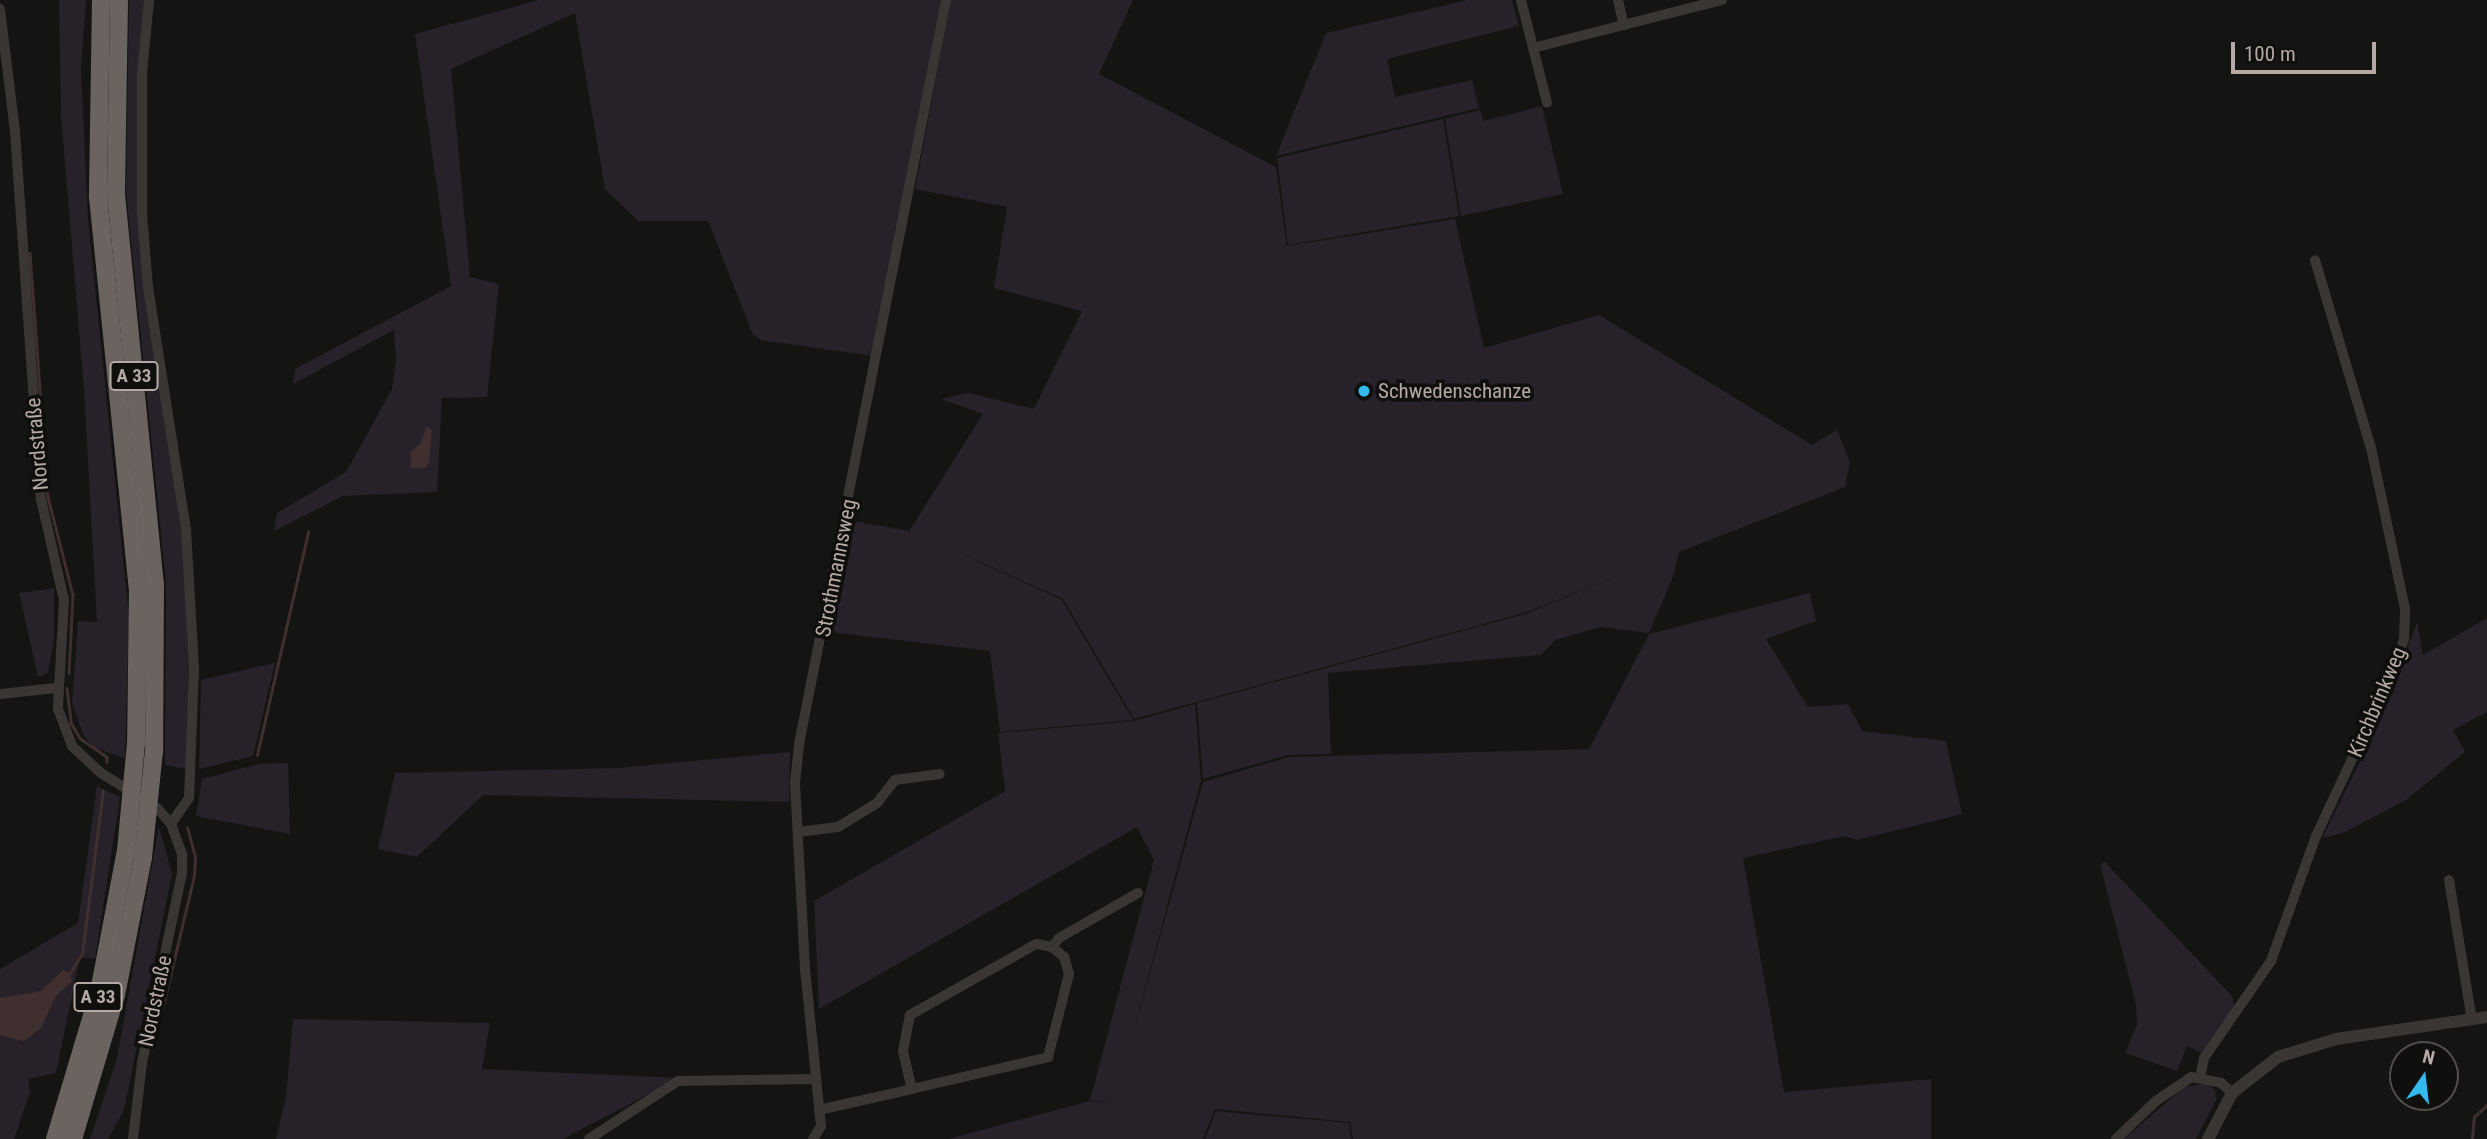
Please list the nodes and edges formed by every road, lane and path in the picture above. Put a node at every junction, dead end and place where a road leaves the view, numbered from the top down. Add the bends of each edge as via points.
1 (101, 0) edge
2 (118, 0) edge
3 (149, 0) edge
4 (946, 0) edge
5 (1521, 0) edge
6 (1618, 0) edge
7 (1719, 0) edge
8 (0, 9) edge
9 (1624, 25) junction
10 (1533, 48) junction
11 (1547, 103) dead end
12 (2315, 260) dead end
13 (56, 688) junction
14 (0, 694) edge
15 (940, 774) dead end
16 (171, 824) junction
17 (798, 832) junction
18 (134, 854) junction
19 (2449, 880) dead end
20 (1138, 893) dead end
21 (1052, 947) junction
22 (2487, 1017) edge
23 (2472, 1020) junction
24 (2200, 1077) junction
25 (816, 1079) junction
26 (912, 1089) junction
27 (2232, 1093) junction
28 (819, 1110) junction
29 (55, 1139) edge
30 (73, 1139) edge
31 (133, 1139) edge
32 (589, 1139) edge
33 (813, 1139) edge
34 (2116, 1139) edge
35 (2208, 1139) edge

1 - 18 highway, A 33, bridge via 98,197 137,575
2 - 18 highway, A 33, bridge via 116,195 155,584 154,751
3 - 16 street via 142,74 142,214 159,367 180,477 192,621 192,777 186,806
4 - 17 street, Strothmannsweg via 799,744
5 - 10 street
6 - 9 street
7 - 9 street
8 - 13 street, Nordstraße via 15,131 39,478 64,600 65,643
9 - 10 street
10 - 11 street
12 - 24 street, Kirchbrinkweg via 2371,448 2404,609 2404,639 2316,836 2271,961 2204,1058
13 - 14 street
13 - 16 street, Nordstraße via 63,729 72,746 101,773 140,794
15 - 17 street via 895,780 877,803 838,827
16 - 31 street, Nordstraße via 183,873 142,1063
17 - 25 street, Strothmannsweg
18 - 29 highway, A 33
18 - 30 highway, A 33 via 116,995
19 - 23 street
20 - 21 street via 1059,937
21 - 26 street via 1036,944 911,1015 903,1051
21 - 26 street via 1064,957 1069,974 1048,1057
22 - 23 street
23 - 27 street via 2301,1048 2257,1071
24 - 27 street via 2221,1083
24 - 34 street via 2178,1084
25 - 28 street, Strothmannsweg
25 - 32 street via 678,1081
26 - 28 street
27 - 35 street
28 - 33 street, Strothmannsweg via 821,1126

